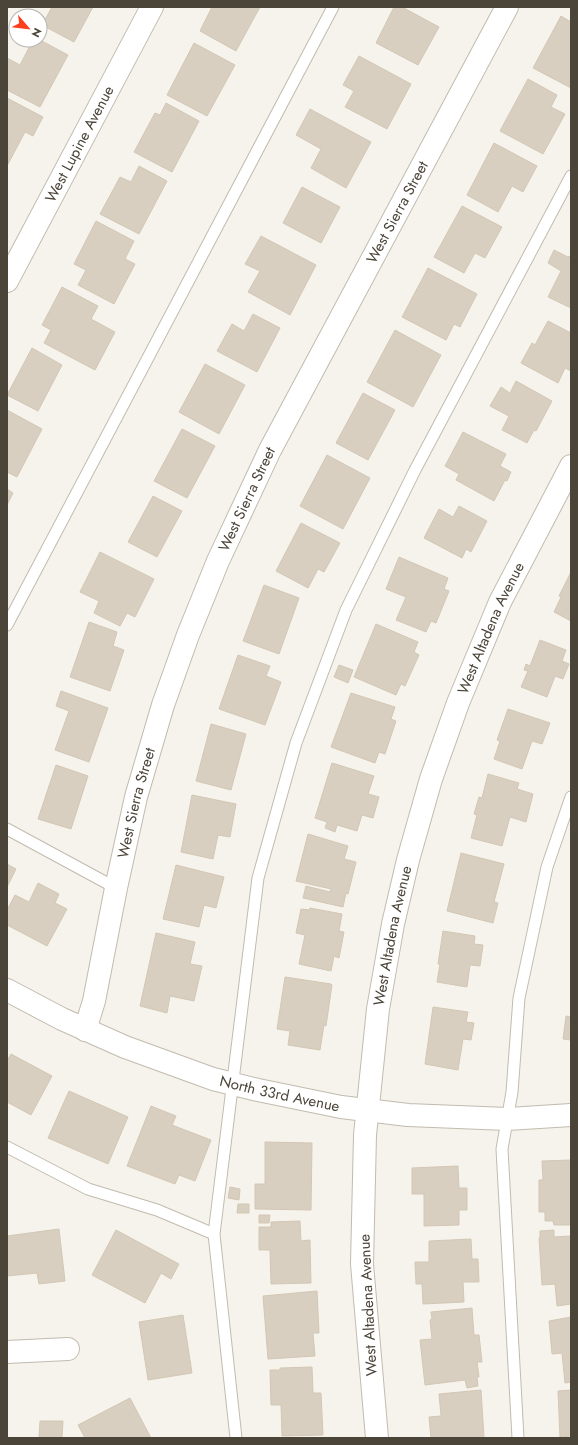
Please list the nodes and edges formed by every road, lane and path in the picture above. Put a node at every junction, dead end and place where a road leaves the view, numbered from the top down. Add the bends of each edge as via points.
1 (152, 7) edge
2 (333, 7) edge
3 (508, 7) edge
4 (571, 176) edge
5 (7, 281) edge
6 (571, 466) edge
7 (7, 625) edge
8 (571, 797) edge
9 (7, 829) edge
10 (116, 888) junction
11 (7, 990) edge
12 (85, 1030) junction
13 (232, 1083) junction
14 (367, 1110) junction
15 (571, 1116) edge
16 (507, 1119) junction
17 (7, 1147) edge
18 (214, 1234) junction
19 (68, 1349) dead end
20 (7, 1352) edge
21 (236, 1438) edge
22 (377, 1438) edge
23 (518, 1438) edge

1 - 5 street, West Lupine Avenue
2 - 7 lane
3 - 10 street, West Sierra Street via 270,450 218,561 163,705 136,797
4 - 13 lane via 415,470 346,610 296,744 258,878
6 - 14 street, West Altadena Avenue via 500,602 458,703 431,779 393,924 378,1009
8 - 16 lane via 547,868 519,998 512,1092
9 - 10 lane
10 - 12 street, West Sierra Street via 94,1001
11 - 12 street, North 33rd Avenue
12 - 13 street, North 33rd Avenue via 213,1079
13 - 14 street, North 33rd Avenue via 341,1107
13 - 18 lane
14 - 16 street, North 33rd Avenue via 408,1115
14 - 22 street, West Altadena Avenue via 362,1264
15 - 16 street, North 33rd Avenue
16 - 23 lane via 502,1149
17 - 18 lane via 88,1189 157,1210
18 - 21 lane
19 - 20 street

